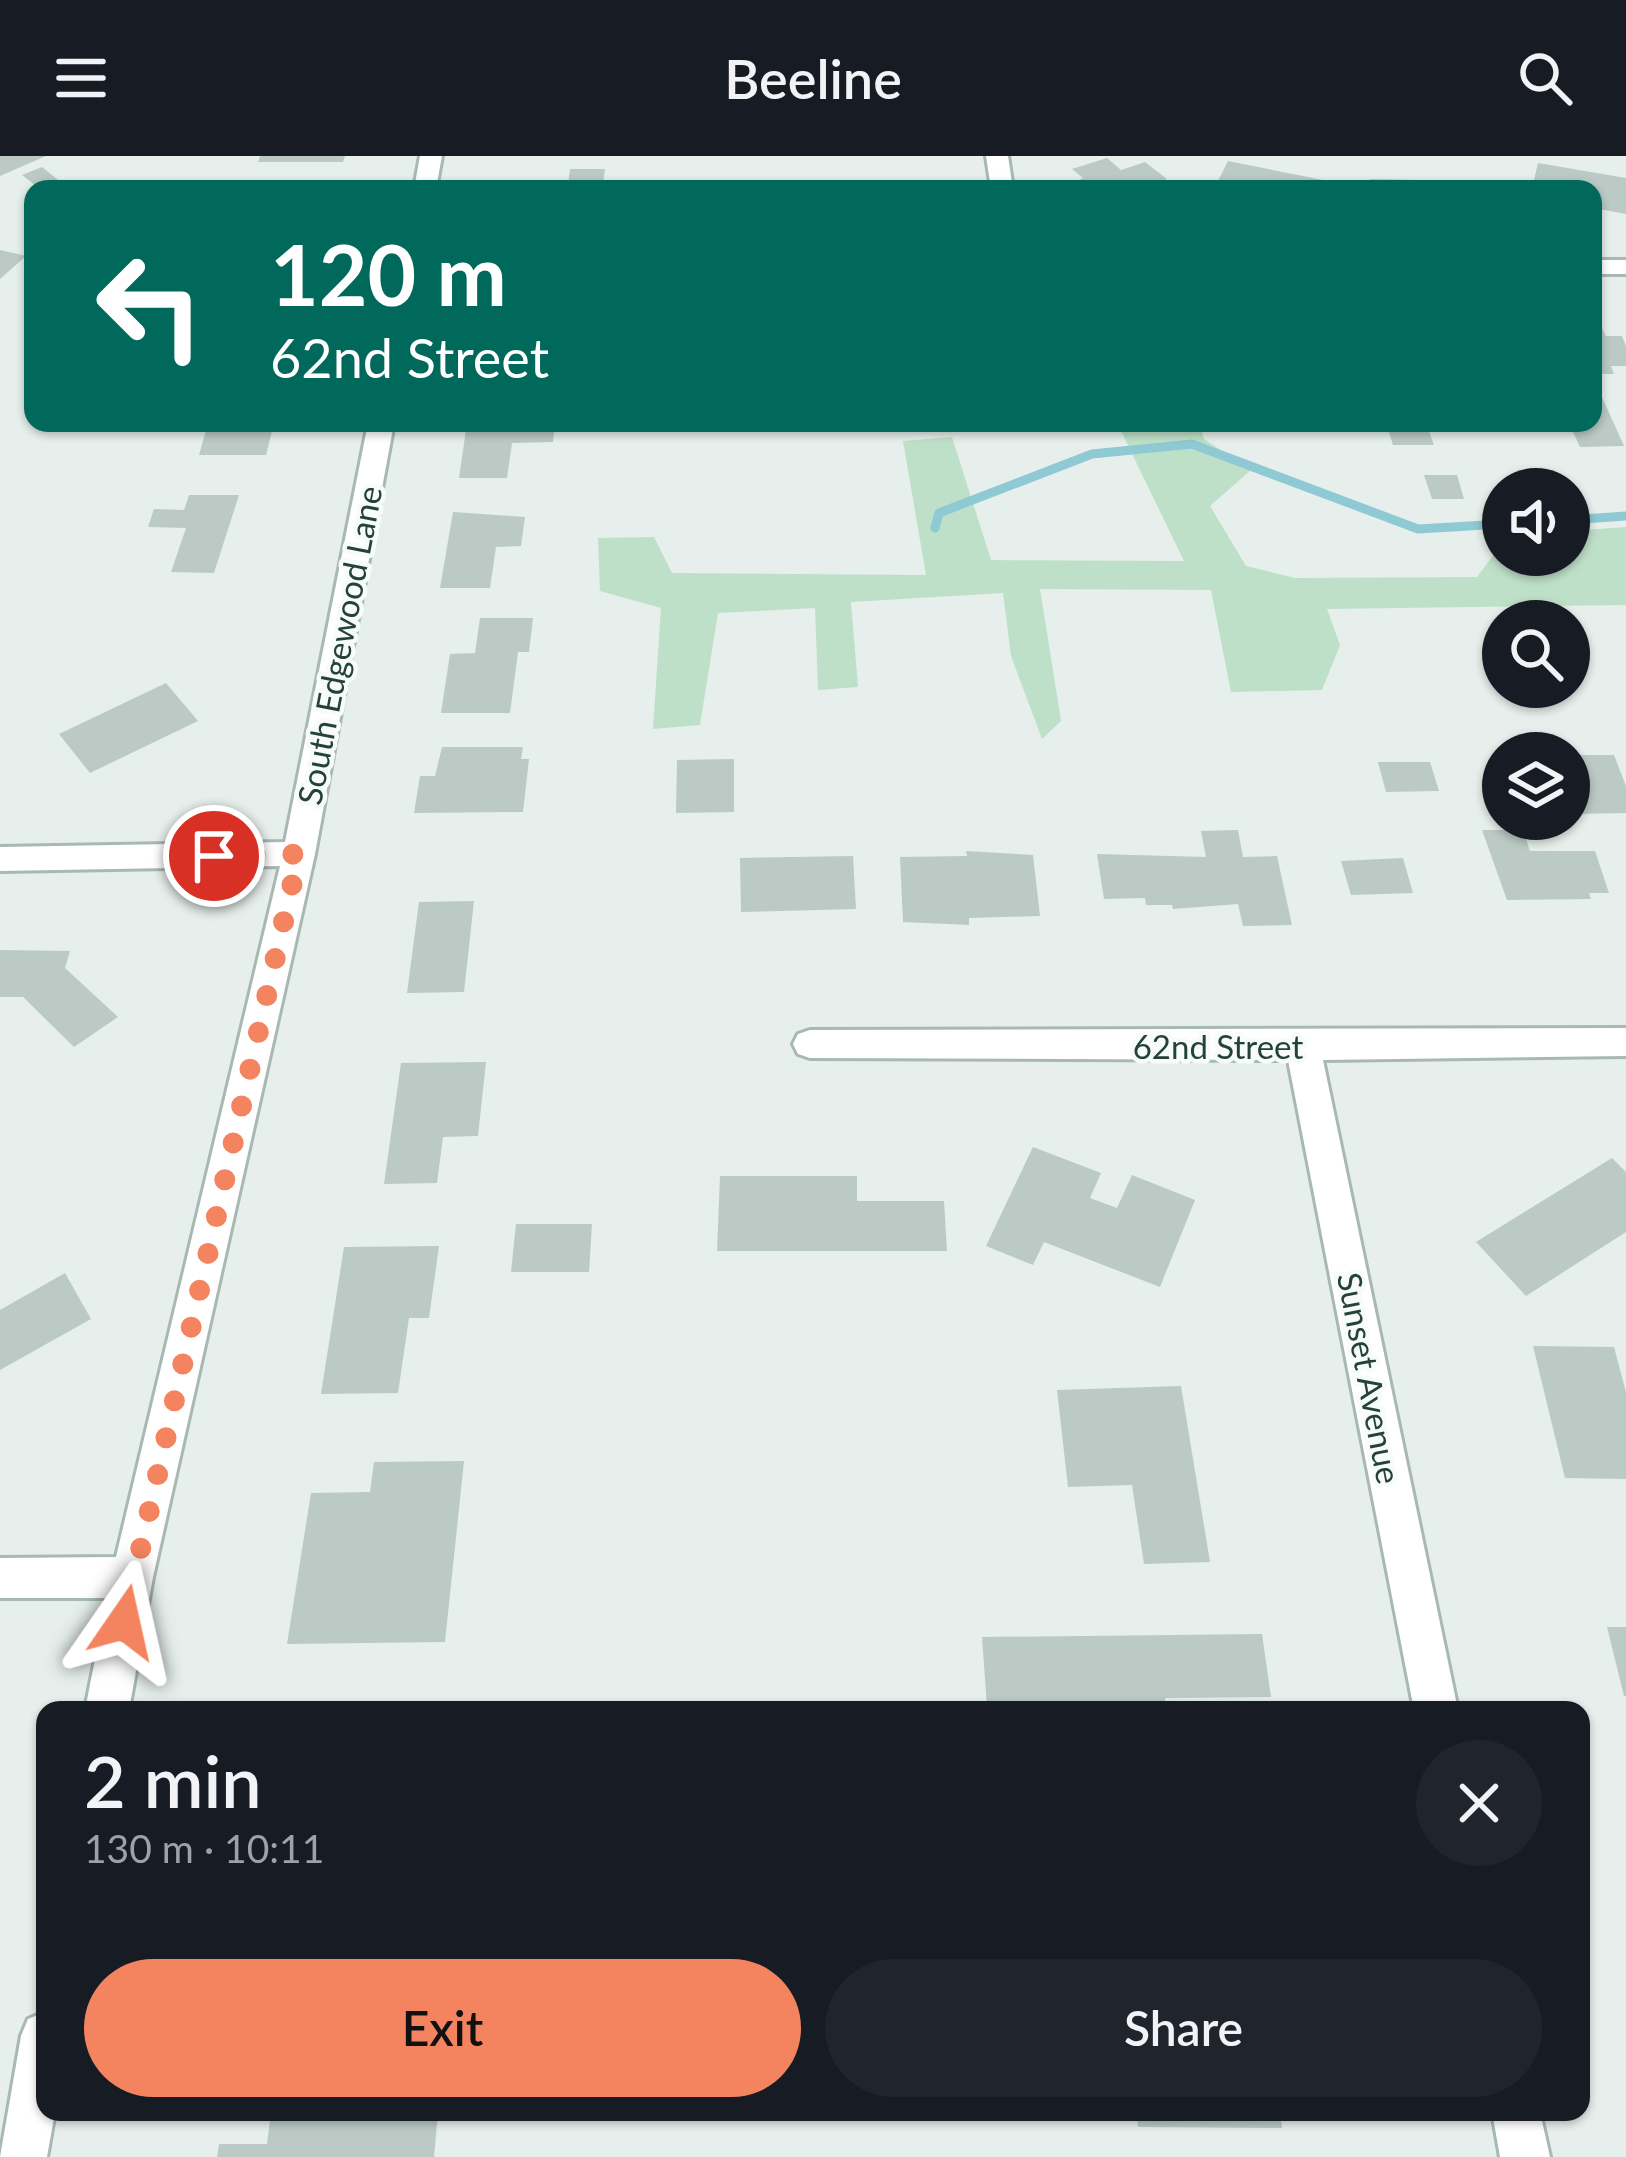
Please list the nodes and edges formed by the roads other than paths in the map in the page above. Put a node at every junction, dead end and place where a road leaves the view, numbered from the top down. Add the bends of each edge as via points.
1 (379, 432) edge
2 (299, 854) junction
3 (0, 860) edge
4 (1626, 1042) edge
5 (810, 1044) dead end
6 (1303, 1046) junction
7 (132, 1577) junction
8 (0, 1578) edge
9 (109, 1701) edge
10 (1434, 1701) edge
11 (36, 2083) edge
12 (1518, 2121) edge
13 (22, 2157) edge
14 (1526, 2157) edge

1 - 2 street, South Edgewood Lane
2 - 3 street
2 - 7 street, South Edgewood Lane
4 - 6 street, 62nd Street
5 - 6 street, 62nd Street
6 - 10 street, Sunset Avenue
7 - 8 street
7 - 9 street, South Edgewood Lane
11 - 13 street
12 - 14 street

